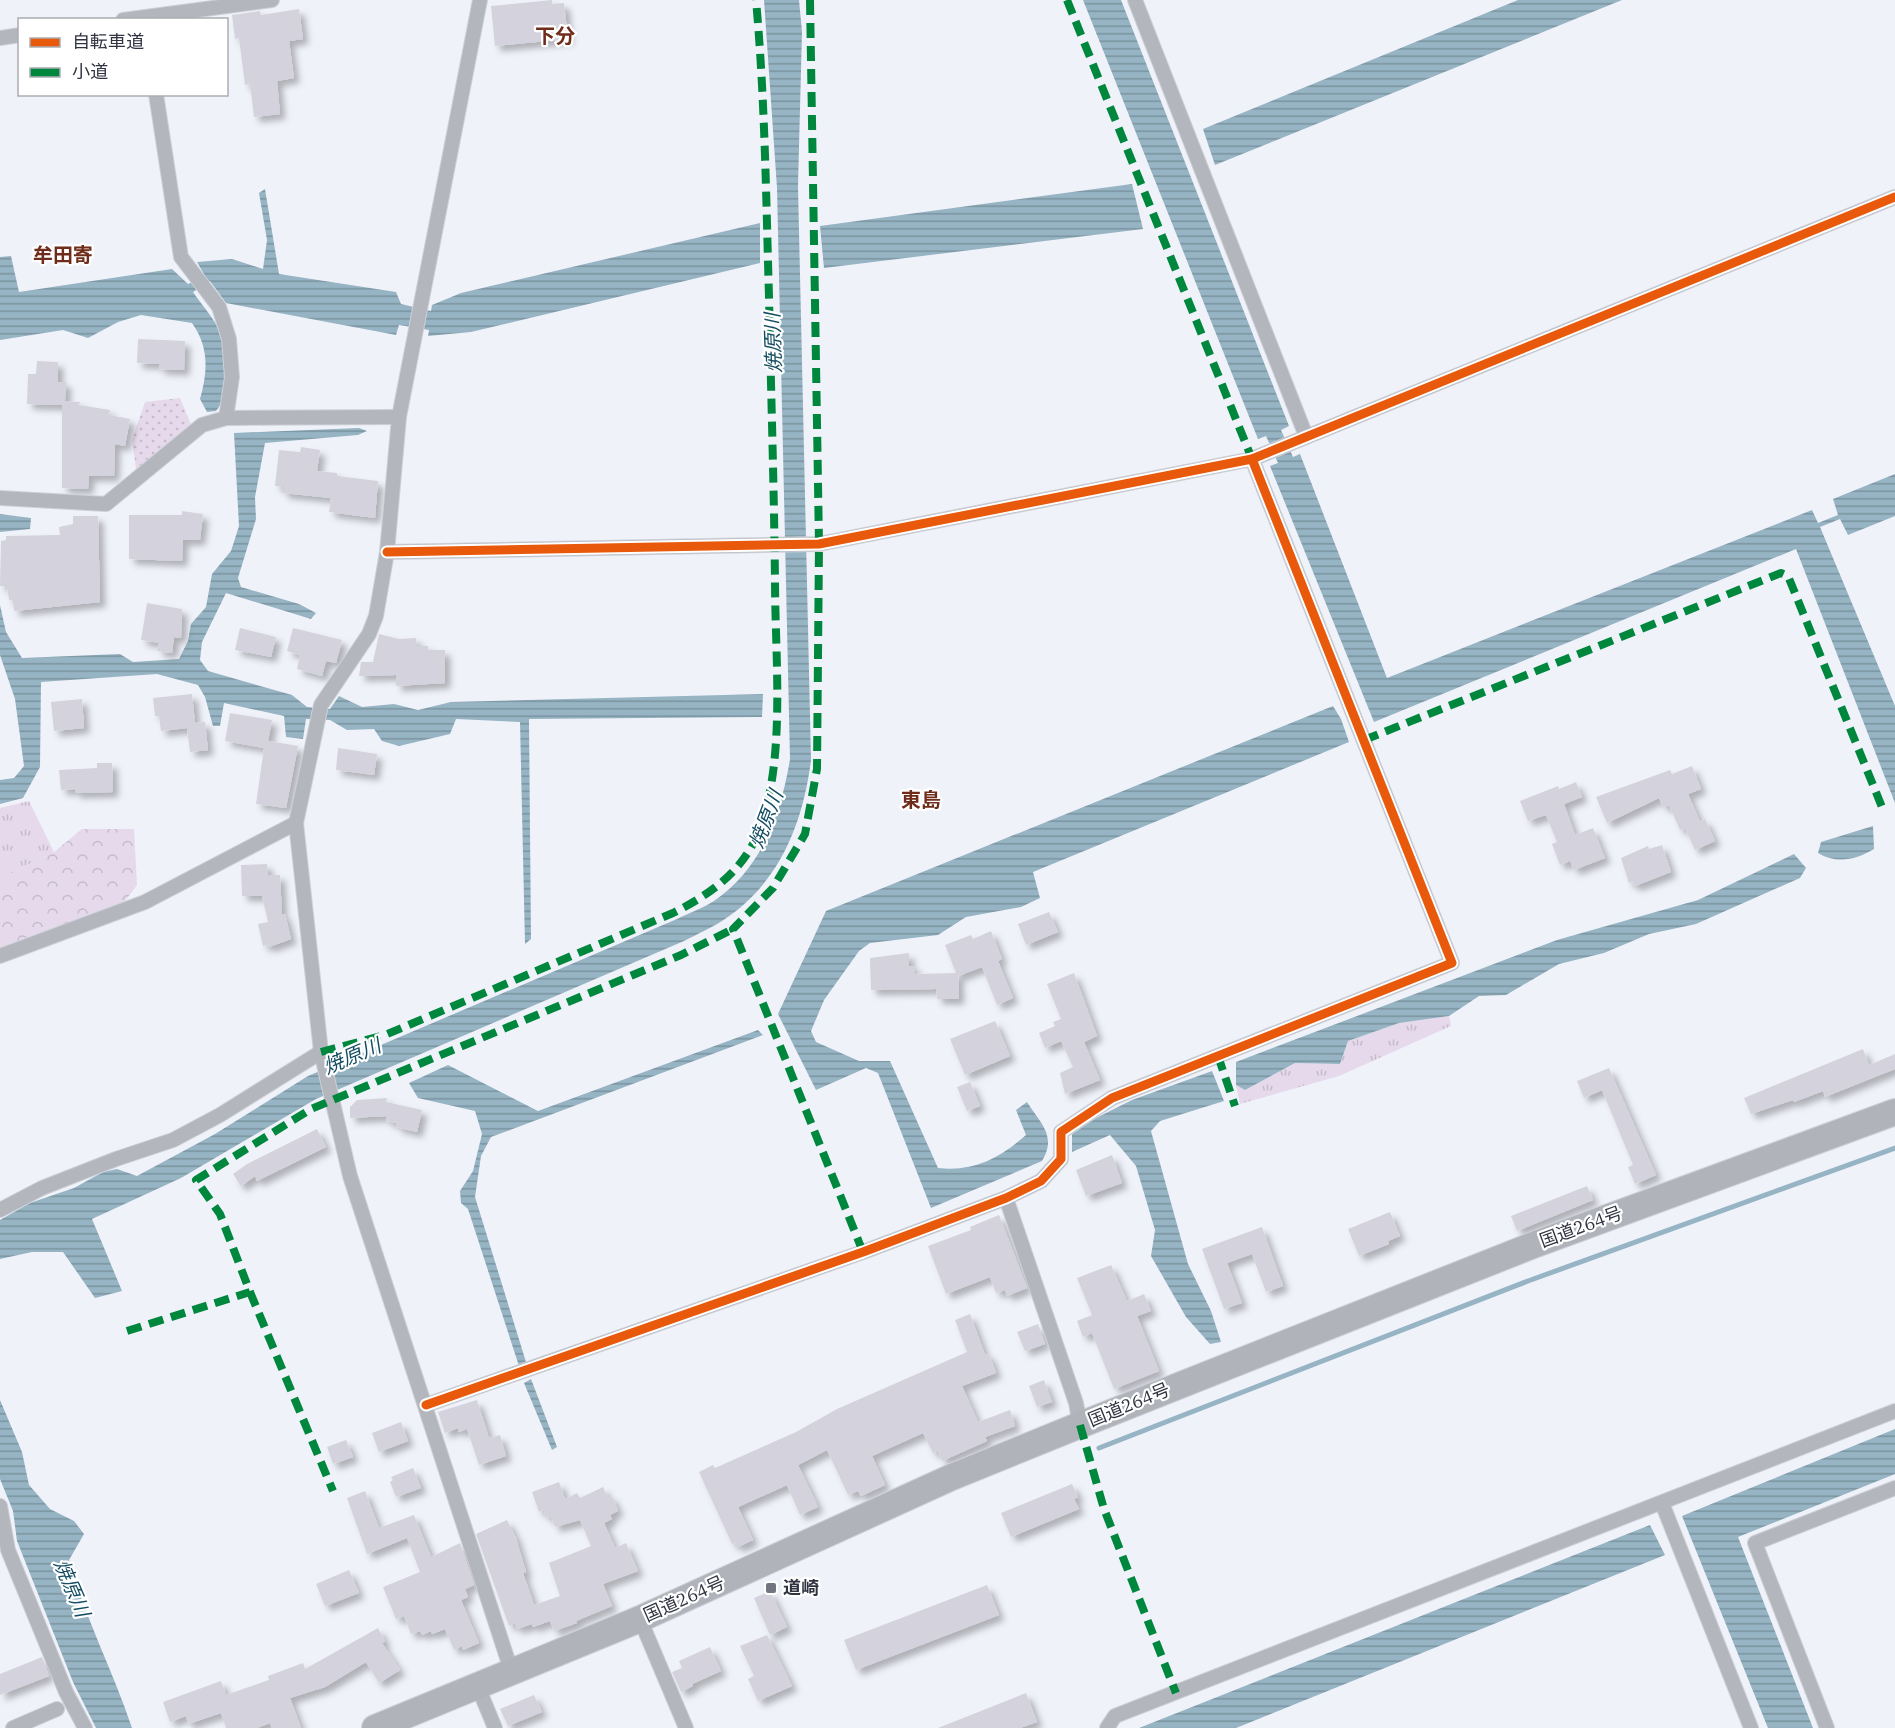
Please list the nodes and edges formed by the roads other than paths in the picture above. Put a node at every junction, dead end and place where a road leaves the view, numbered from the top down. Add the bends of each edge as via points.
1 (272, 0) edge
2 (480, 0) edge
3 (1135, 0) edge
4 (145, 18) edge
5 (18, 35) edge
6 (0, 38) edge
7 (156, 96) edge
8 (1895, 197) edge
9 (399, 417) junction
10 (226, 418) junction
11 (1306, 436) junction
12 (1252, 459) junction
13 (0, 498) edge
14 (387, 552) junction
15 (296, 823) junction
16 (0, 956) edge
17 (321, 1052) junction
18 (1895, 1112) edge
19 (1006, 1198) junction
20 (0, 1210) edge
21 (426, 1405) junction
22 (1895, 1412) edge
23 (1080, 1425) junction
24 (1895, 1488) edge
25 (1662, 1503) junction
26 (0, 1506) edge
27 (640, 1619) junction
28 (512, 1673) junction
29 (478, 1687) junction
30 (57, 1709) dead end
31 (30, 1725) edge
32 (13, 1728) edge
33 (85, 1728) edge
34 (375, 1728) edge
35 (495, 1728) edge
36 (686, 1728) edge
37 (1107, 1728) edge
38 (1751, 1728) edge
39 (1827, 1728) edge

1 - 4 street
2 - 9 street
3 - 11 street
5 - 6 street
7 - 10 street via 181,257 219,307 229,339 232,377
8 - 11 street
9 - 10 street
9 - 14 street
10 - 13 street via 202,425 106,504
11 - 12 street
12 - 14 street via 819,544
12 - 19 street via 1452,963 1112,1098 1061,1132 1061,1159 1041,1181
14 - 15 street via 369,634 321,705
15 - 16 street via 145,902
15 - 17 street
17 - 20 street via 173,1140 74,1175
17 - 21 street via 350,1176
18 - 23 highway, 国道264号 via 1536,1244
19 - 21 street
19 - 23 street via 1076,1403
21 - 28 street
22 - 25 street
23 - 27 highway, 国道264号 via 952,1477
24 - 39 street via 1755,1543
25 - 37 street via 1115,1716
25 - 38 street
26 - 33 street via 8,1550 66,1692
27 - 28 highway, 国道264号
27 - 36 street
28 - 29 highway, 国道264号
29 - 34 highway, 国道264号
29 - 35 street
30 - 31 street
31 - 32 street

